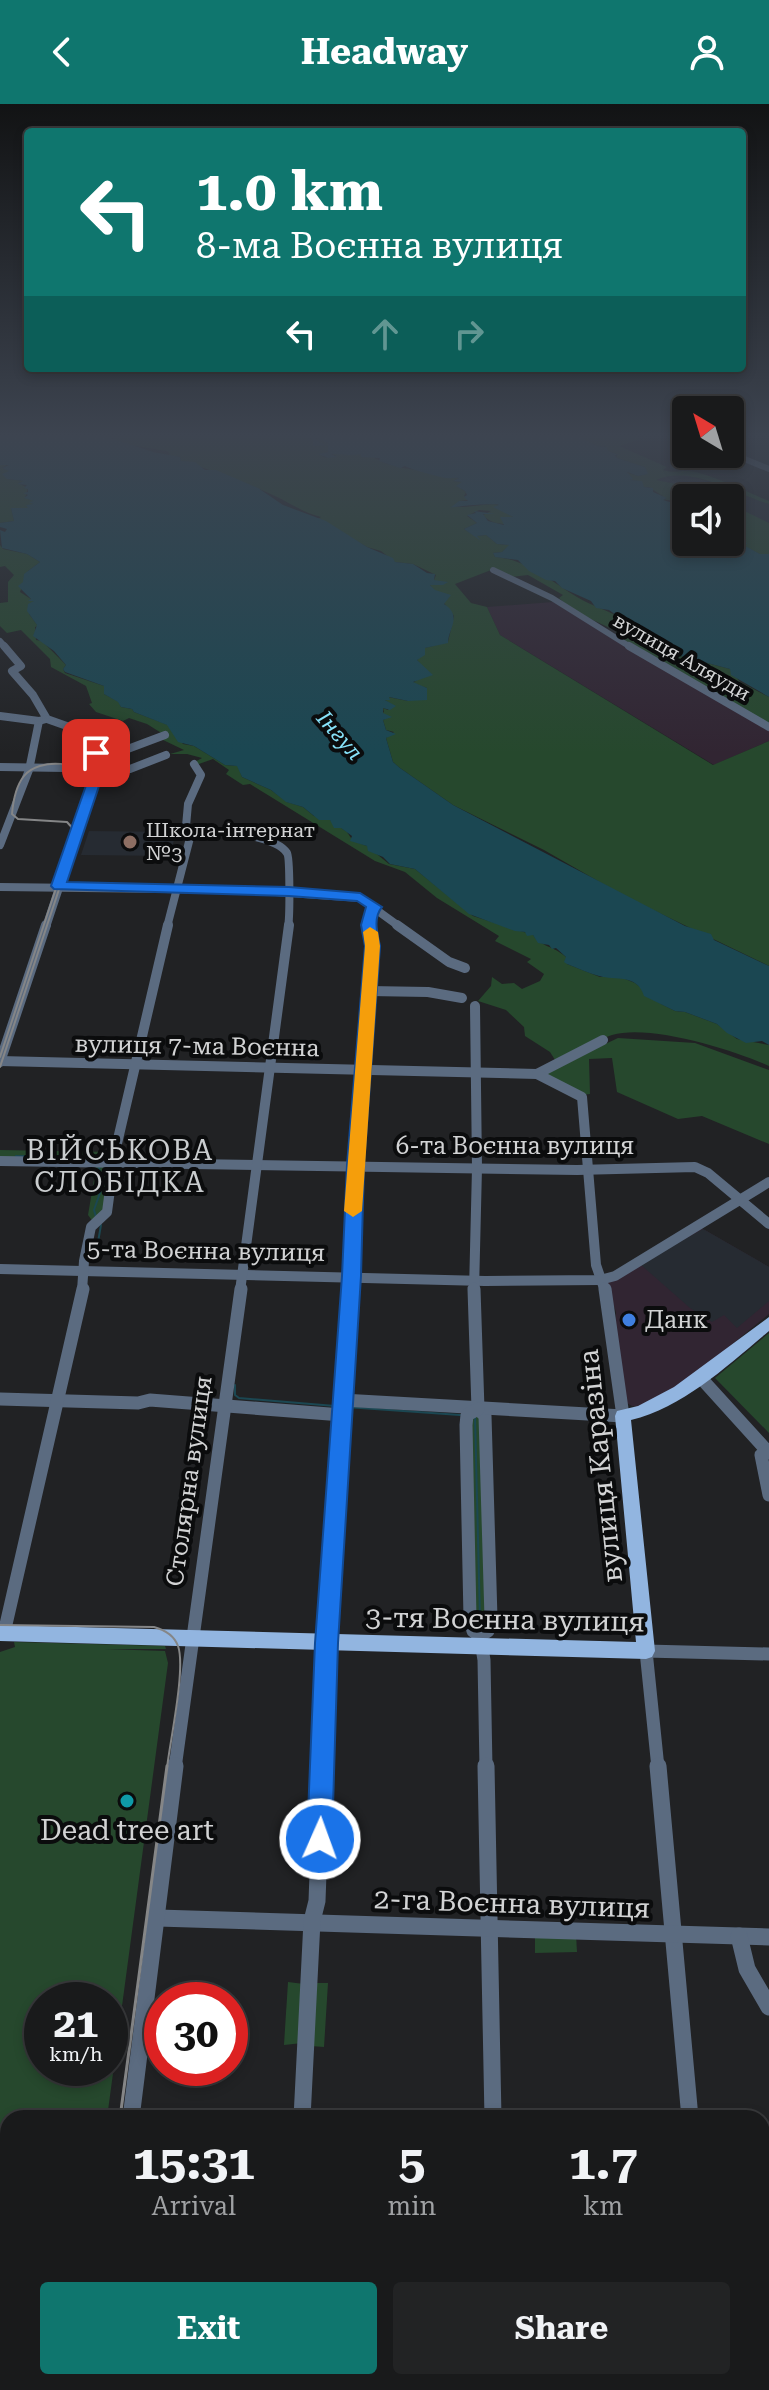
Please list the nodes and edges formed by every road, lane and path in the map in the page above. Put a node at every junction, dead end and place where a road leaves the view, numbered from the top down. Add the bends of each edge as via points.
1 (493, 570) dead end
2 (0, 641) edge
3 (0, 716) edge
4 (43, 720) junction
5 (769, 727) edge
6 (165, 735) dead end
7 (166, 755) dead end
8 (194, 764) dead end
9 (0, 767) edge
10 (28, 768) junction
11 (97, 768) junction
12 (192, 830) junction
13 (0, 845) edge
14 (58, 886) junction
15 (0, 887) edge
16 (178, 889) junction
17 (289, 891) junction
18 (375, 907) junction
19 (465, 968) dead end
20 (369, 991) junction
21 (462, 998) dead end
22 (475, 1006) dead end
23 (603, 1040) dead end
24 (0, 1061) edge
25 (135, 1065) junction
26 (268, 1067) junction
27 (363, 1069) junction
28 (474, 1072) junction
29 (537, 1074) junction
30 (582, 1097) joint
31 (0, 1161) edge
32 (114, 1161) junction
33 (256, 1163) junction
34 (355, 1165) junction
35 (477, 1168) junction
36 (588, 1169) junction
37 (769, 1182) edge
38 (740, 1200) junction
39 (769, 1224) edge
40 (0, 1269) edge
41 (85, 1271) junction
42 (243, 1276) junction
43 (351, 1276) junction
44 (475, 1280) junction
45 (600, 1280) junction
46 (769, 1323) edge
47 (700, 1377) junction
48 (0, 1399) edge
49 (342, 1400) junction
50 (57, 1402) junction
51 (225, 1408) junction
52 (478, 1409) junction
53 (342, 1415) junction
54 (623, 1416) junction
55 (768, 1452) edge
56 (769, 1495) edge
57 (2, 1633) edge
58 (191, 1640) junction
59 (481, 1641) junction
60 (326, 1643) junction
61 (646, 1651) junction
62 (769, 1654) edge
63 (158, 1918) junction
64 (312, 1921) junction
65 (490, 1928) junction
66 (673, 1934) junction
67 (739, 1936) junction
68 (769, 1937) edge
69 (769, 2007) edge
70 (132, 2110) edge
71 (302, 2110) edge
72 (493, 2110) edge
73 (689, 2110) edge

1 - 5 street, вулиця Аляуди via 552,598
2 - 4 street via 21,666 12,671 33,695
3 - 4 street
4 - 10 street
4 - 11 street via 109,741 92,760
6 - 11 street via 101,759
7 - 11 street via 136,768
8 - 12 street via 201,775 188,804 186,826
9 - 10 street
10 - 11 street
10 - 13 street
11 - 14 street
12 - 16 street
12 - 17 street, Столярна вулиця via 235,831 289,853
14 - 15 street
14 - 16 street
14 - 24 street
16 - 17 street
16 - 25 street
17 - 18 street via 360,898
17 - 26 street, Столярна вулиця
18 - 19 street via 449,962
18 - 20 street via 368,925
20 - 21 street
20 - 27 street
22 - 28 street
23 - 29 street, вулиця 7-ма Воєнна
24 - 25 street, вулиця 7-ма Воєнна
25 - 26 street, вулиця 7-ма Воєнна
25 - 32 street
26 - 27 street, вулиця 7-ма Воєнна
26 - 33 street, Столярна вулиця
27 - 28 street, вулиця 7-ма Воєнна
27 - 34 street
28 - 29 street, вулиця 7-ма Воєнна
28 - 35 street
29 - 30 street, вулиця 7-ма Воєнна
30 - 36 street, вулиця Каразіна
31 - 32 street, 6-та Воєнна вулиця
32 - 33 street, 6-та Воєнна вулиця
32 - 41 street via 107,1212 91,1227
33 - 34 street, 6-та Воєнна вулиця
33 - 42 street, Столярна вулиця
34 - 35 street, 6-та Воєнна вулиця
34 - 43 street
35 - 36 street, 6-та Воєнна вулиця
35 - 44 street
36 - 38 street, 6-та Воєнна вулиця via 695,1167
36 - 45 street, вулиця Каразіна
37 - 38 street, 5-та Воєнна вулиця
38 - 39 street, 6-та Воєнна вулиця
38 - 45 street, 5-та Воєнна вулиця
40 - 41 street, 5-та Воєнна вулиця
41 - 42 street, 5-та Воєнна вулиця
41 - 50 street
42 - 43 street, 5-та Воєнна вулиця
42 - 51 street, Столярна вулиця
43 - 44 street, 5-та Воєнна вулиця
43 - 49 street
44 - 45 street, 5-та Воєнна вулиця
44 - 52 street
45 - 54 street, вулиця Каразіна via 608,1299
46 - 47 main road
47 - 54 main road via 646,1409
47 - 55 street
48 - 50 street
49 - 52 street
49 - 53 street
50 - 51 street via 150,1400
50 - 57 street
51 - 53 street
51 - 58 street, Столярна вулиця
52 - 54 street
52 - 59 street via 485,1416 491,1618
52 - 59 street via 467,1415 466,1425 470,1618
53 - 60 street
54 - 61 main road, вулиця Каразіна
55 - 56 street via 761,1455
57 - 58 main road, 3-тя Воєнна вулиця
58 - 60 main road, 3-тя Воєнна вулиця
58 - 63 street, Столярна вулиця
59 - 60 main road, 3-тя Воєнна вулиця
59 - 61 main road, 3-тя Воєнна вулиця
59 - 65 street
60 - 64 street
61 - 62 street, 3-тя Воєнна вулиця
61 - 66 street, вулиця Каразіна
63 - 64 street, 2-га Воєнна вулиця
63 - 70 street, Столярна вулиця
64 - 65 street, 2-га Воєнна вулиця
64 - 71 street
65 - 66 street, 2-га Воєнна вулиця
65 - 72 street
66 - 67 street, 2-га Воєнна вулиця
66 - 73 street, вулиця Каразіна
67 - 68 street, 2-га Воєнна вулиця
67 - 69 street via 747,1969

